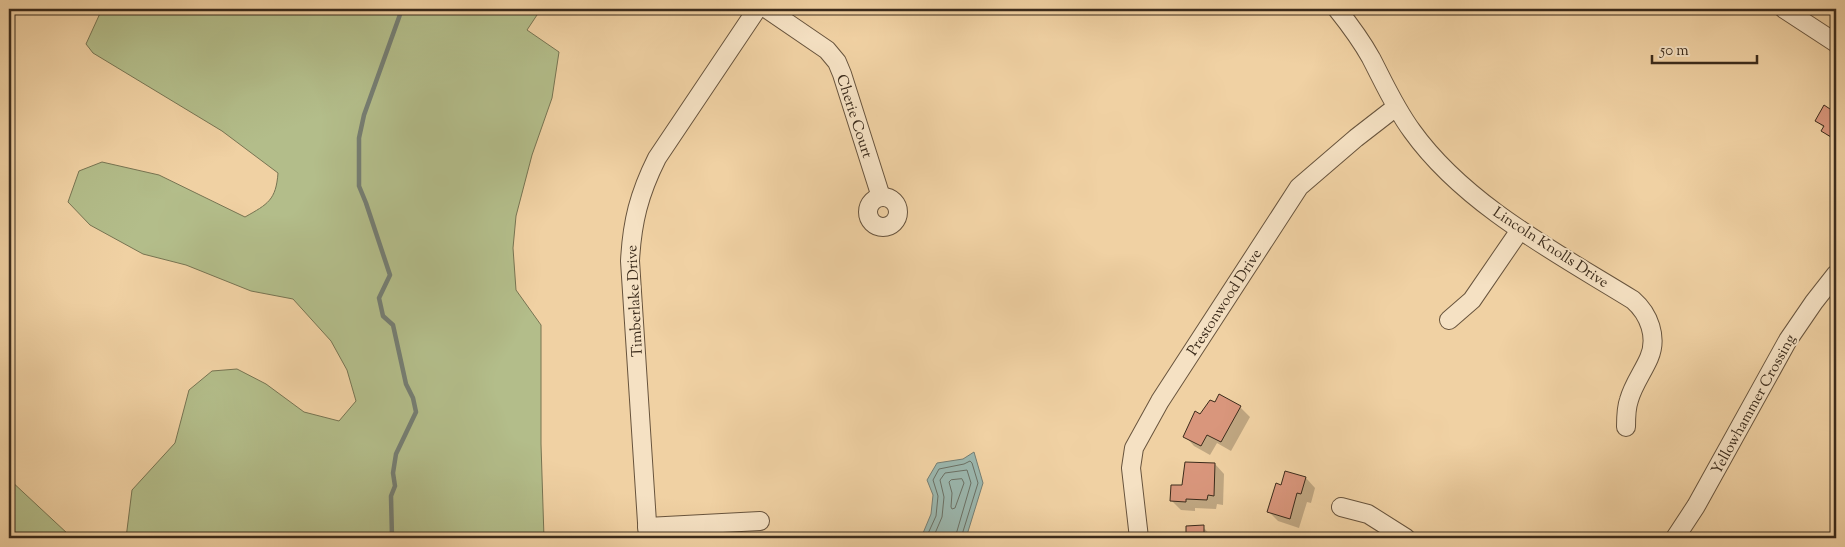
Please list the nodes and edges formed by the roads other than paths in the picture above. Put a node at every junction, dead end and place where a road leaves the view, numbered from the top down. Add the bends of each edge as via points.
1 (757, 9) edge
2 (767, 9) edge
3 (1336, 9) edge
4 (1784, 9) edge
5 (1836, 43) edge
6 (1396, 107) junction
7 (881, 197) dead end
8 (1520, 230) junction
9 (1836, 274) edge
10 (1449, 320) dead end
11 (1626, 427) dead end
12 (1341, 507) dead end
13 (760, 521) dead end
14 (648, 532) edge
15 (1139, 538) edge
16 (1406, 538) edge
17 (1675, 538) edge

1 - 14 street, Timberlake Drive via 657,158 635,213 630,261
2 - 7 street, Cherie Court via 827,50 836,62
3 - 6 street, Lincoln Knolls Drive via 1371,58
4 - 5 street
6 - 8 street, Lincoln Knolls Drive via 1442,166
6 - 15 street, Prestonwood Drive via 1300,188 1160,401 1134,448 1131,468
8 - 10 street via 1472,300
8 - 11 street, Lincoln Knolls Drive via 1633,300 1649,321 1653,336 1650,356 1628,401
9 - 17 street, Yellowhammer Crossing via 1788,340
12 - 16 street via 1368,514
13 - 14 street

